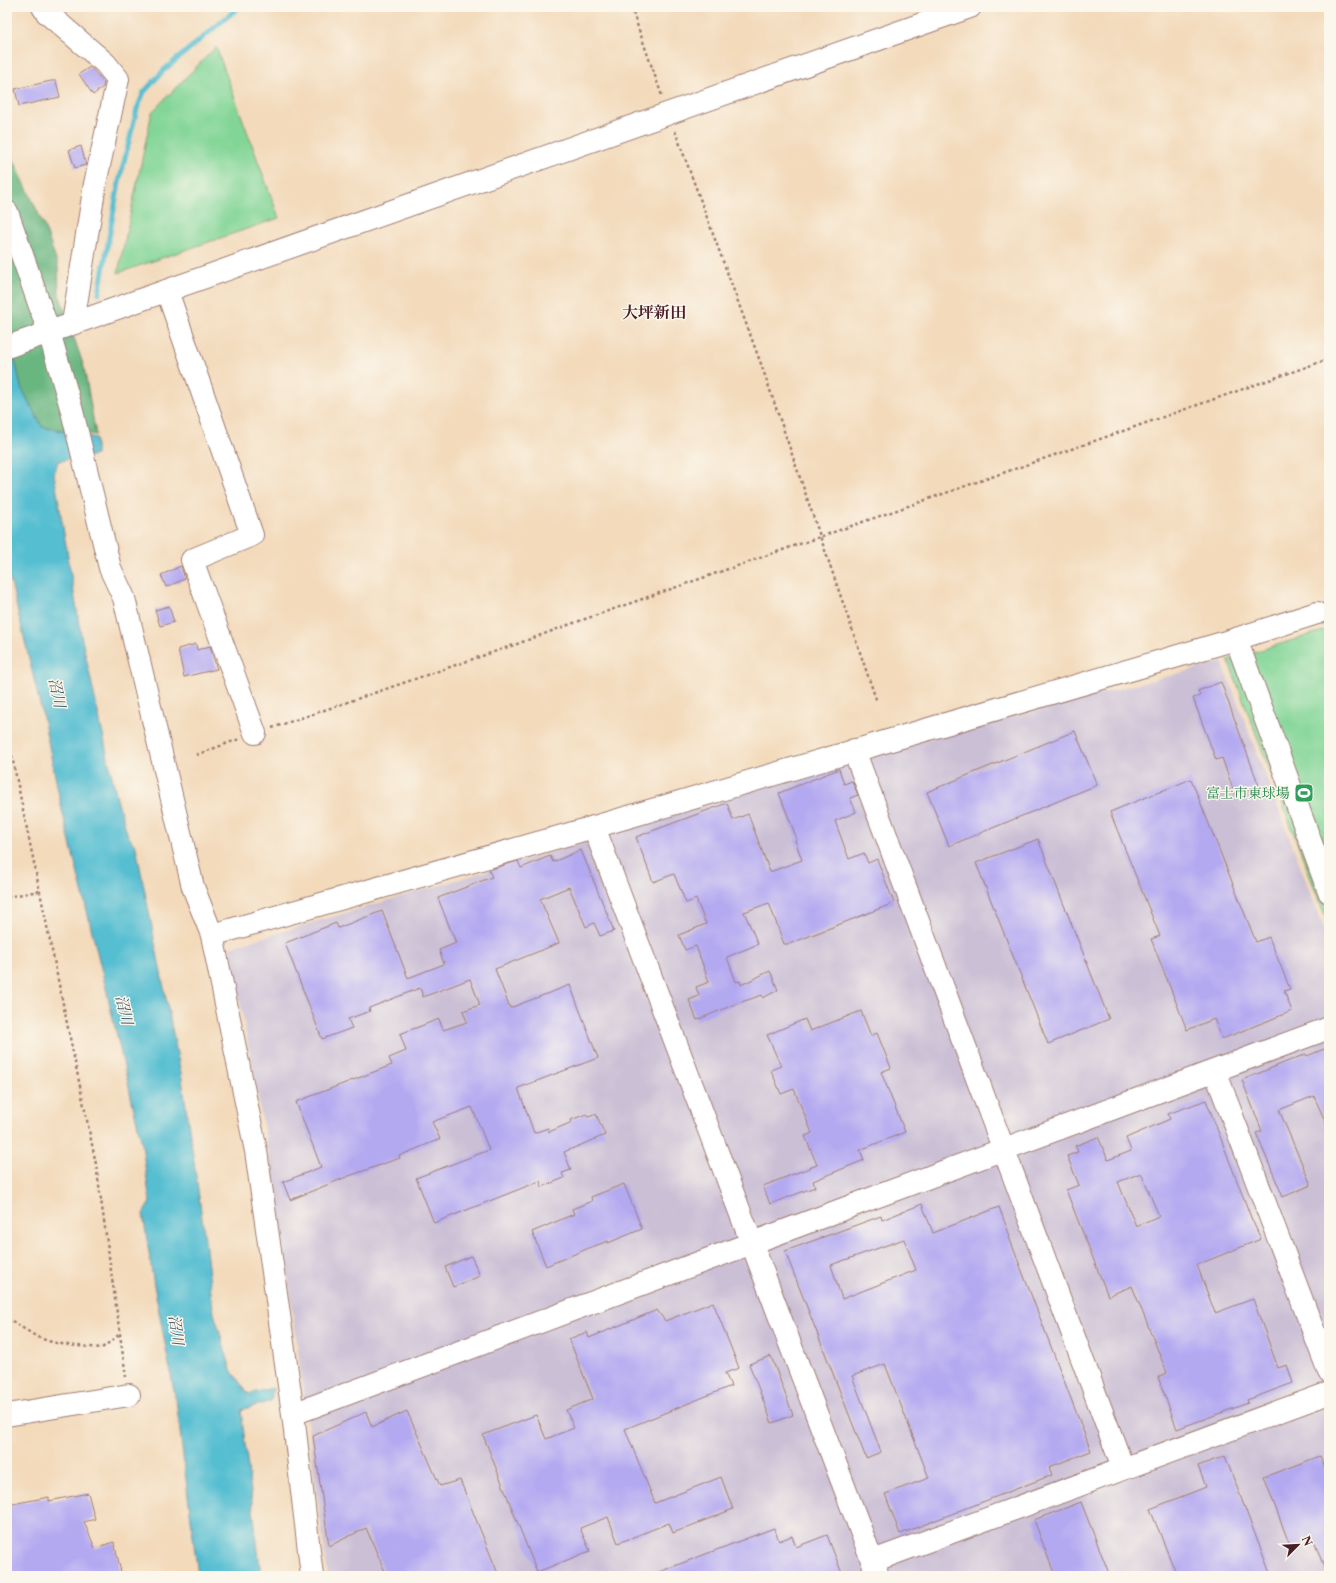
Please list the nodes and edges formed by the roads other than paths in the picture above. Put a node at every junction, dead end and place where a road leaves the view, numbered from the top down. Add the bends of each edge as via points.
1 (44, 7) edge
2 (970, 7) edge
3 (7, 212) edge
4 (166, 291) junction
5 (73, 324) junction
6 (49, 332) junction
7 (7, 347) edge
8 (1317, 613) dead end
9 (1236, 638) junction
10 (255, 733) road end
11 (854, 750) junction
12 (594, 827) junction
13 (1329, 892) edge
14 (212, 935) junction
15 (1329, 1028) edge
16 (1215, 1071) junction
17 (1004, 1150) junction
18 (752, 1243) junction
19 (1329, 1372) edge
20 (1329, 1393) edge
21 (129, 1395) road end
22 (293, 1414) junction
23 (7, 1415) edge
24 (1124, 1468) junction
25 (875, 1568) edge
26 (312, 1576) edge

1 - 5 street via 47,13 105,63 118,79 95,184
2 - 4 street
3 - 6 street
4 - 5 street
4 - 10 street via 252,535 192,560
5 - 6 street
6 - 7 street
6 - 14 street via 72,411 110,568 124,598 192,887
8 - 9 street
9 - 11 street
9 - 13 street
11 - 12 street
11 - 17 street
12 - 14 street
12 - 18 street
14 - 22 street via 256,1151
15 - 16 street
16 - 17 street
16 - 19 street
17 - 18 street
17 - 24 street
18 - 22 street
18 - 25 street
20 - 24 street
21 - 23 street
22 - 26 street
24 - 25 street

